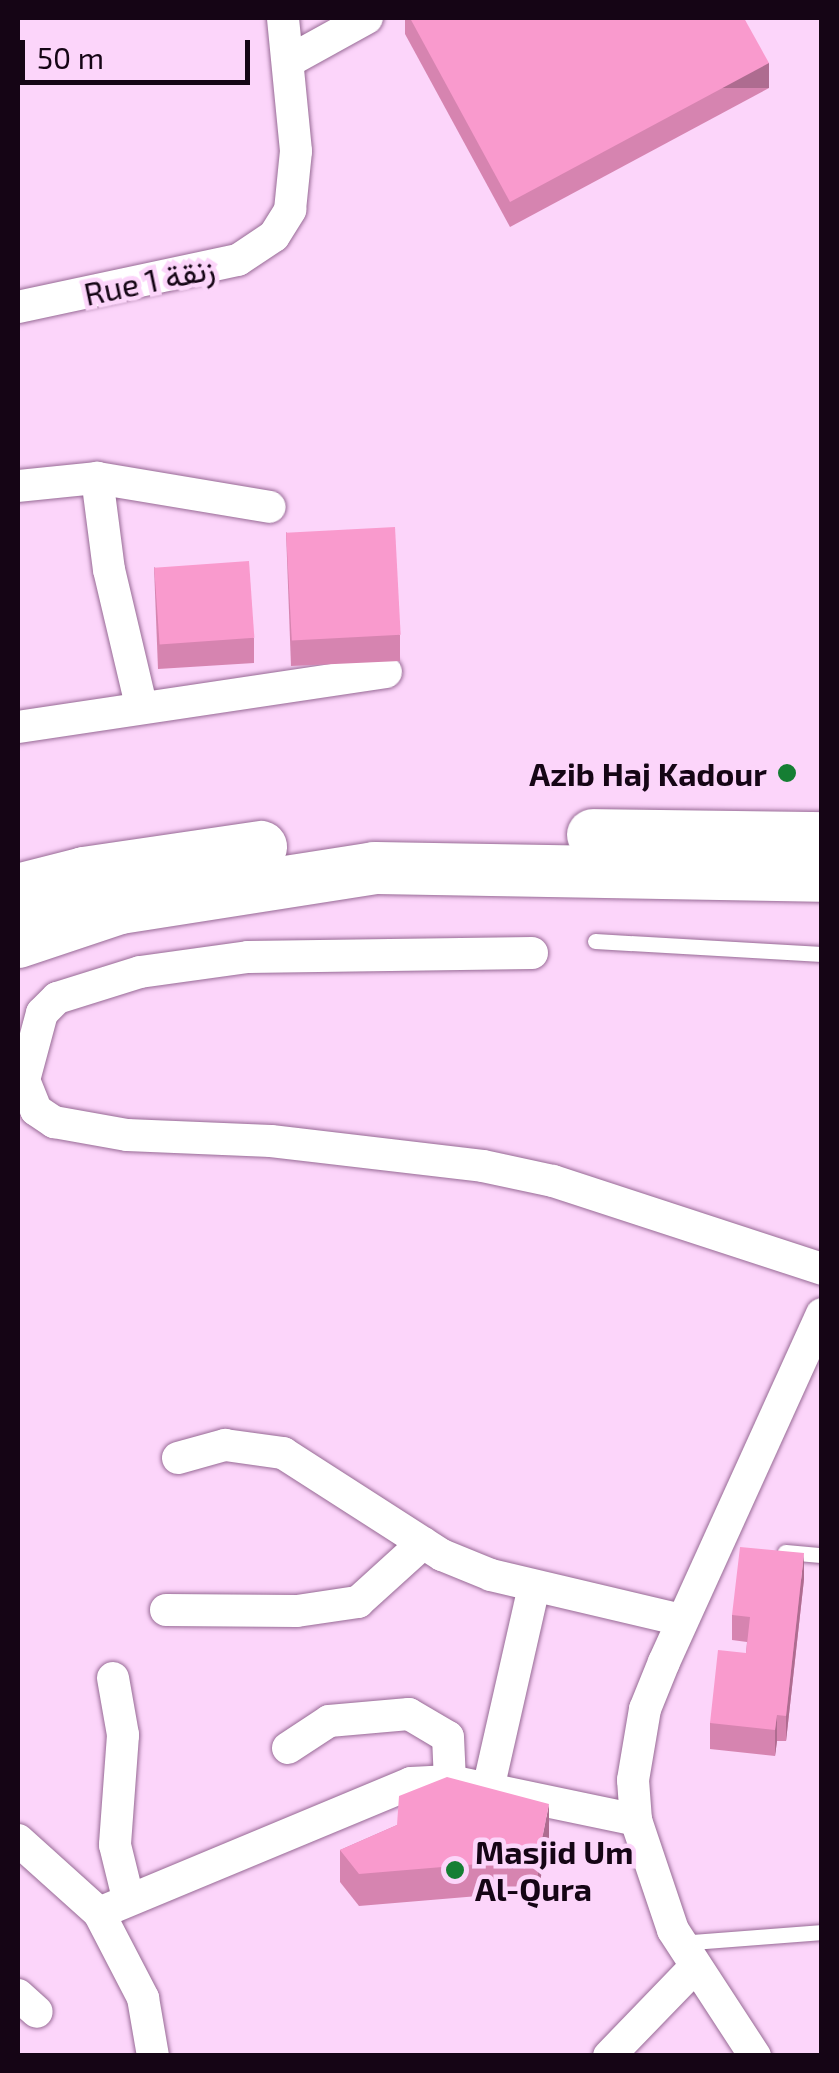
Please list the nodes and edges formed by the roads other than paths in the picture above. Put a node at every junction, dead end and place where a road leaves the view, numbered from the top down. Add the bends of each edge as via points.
1 (283, 18) edge
2 (367, 18) edge
3 (289, 62) junction
4 (18, 307) edge
5 (97, 478) junction
6 (18, 486) edge
7 (270, 507) dead end
8 (386, 672) dead end
9 (140, 705) junction
10 (18, 727) edge
11 (822, 838) edge
12 (822, 876) edge
13 (18, 890) edge
14 (595, 941) dead end
15 (18, 942) edge
16 (532, 952) dead end
17 (822, 954) edge
18 (822, 1269) edge
19 (822, 1314) edge
20 (178, 1458) dead end
21 (422, 1544) junction
22 (765, 1550) edge
23 (822, 1555) edge
24 (534, 1586) junction
25 (166, 1610) dead end
26 (682, 1620) junction
27 (113, 1678) dead end
28 (288, 1748) dead end
29 (450, 1781) junction
30 (488, 1789) junction
31 (636, 1820) junction
32 (18, 1840) edge
33 (114, 1905) junction
34 (822, 1932) edge
35 (688, 1955) junction
36 (153, 2056) edge
37 (609, 2056) edge
38 (755, 2056) edge

1 - 3 street
2 - 3 street
3 - 4 street, Rue 1 زنقة via 294,187 274,236 238,260
5 - 6 street
5 - 7 street
5 - 9 street via 109,570
8 - 9 street
9 - 10 street
11 - 13 highway via 388,835 158,861
12 - 15 highway via 374,868 120,908
14 - 17 lane
16 - 18 street via 248,957 140,972 56,998 42,1012 24,1080 36,1110 54,1122 483,1166 659,1214
19 - 26 street via 724,1544
20 - 21 street via 225,1445 283,1453
21 - 24 street
21 - 25 street via 358,1602 297,1611
22 - 23 lane
24 - 26 street
24 - 30 street
26 - 31 street via 636,1746
27 - 33 street via 123,1735
28 - 29 street via 329,1722 408,1714 448,1737
29 - 30 street
29 - 33 street via 387,1790
30 - 31 street
31 - 35 street
32 - 33 street
33 - 36 street
34 - 35 lane
35 - 37 street
35 - 38 street

